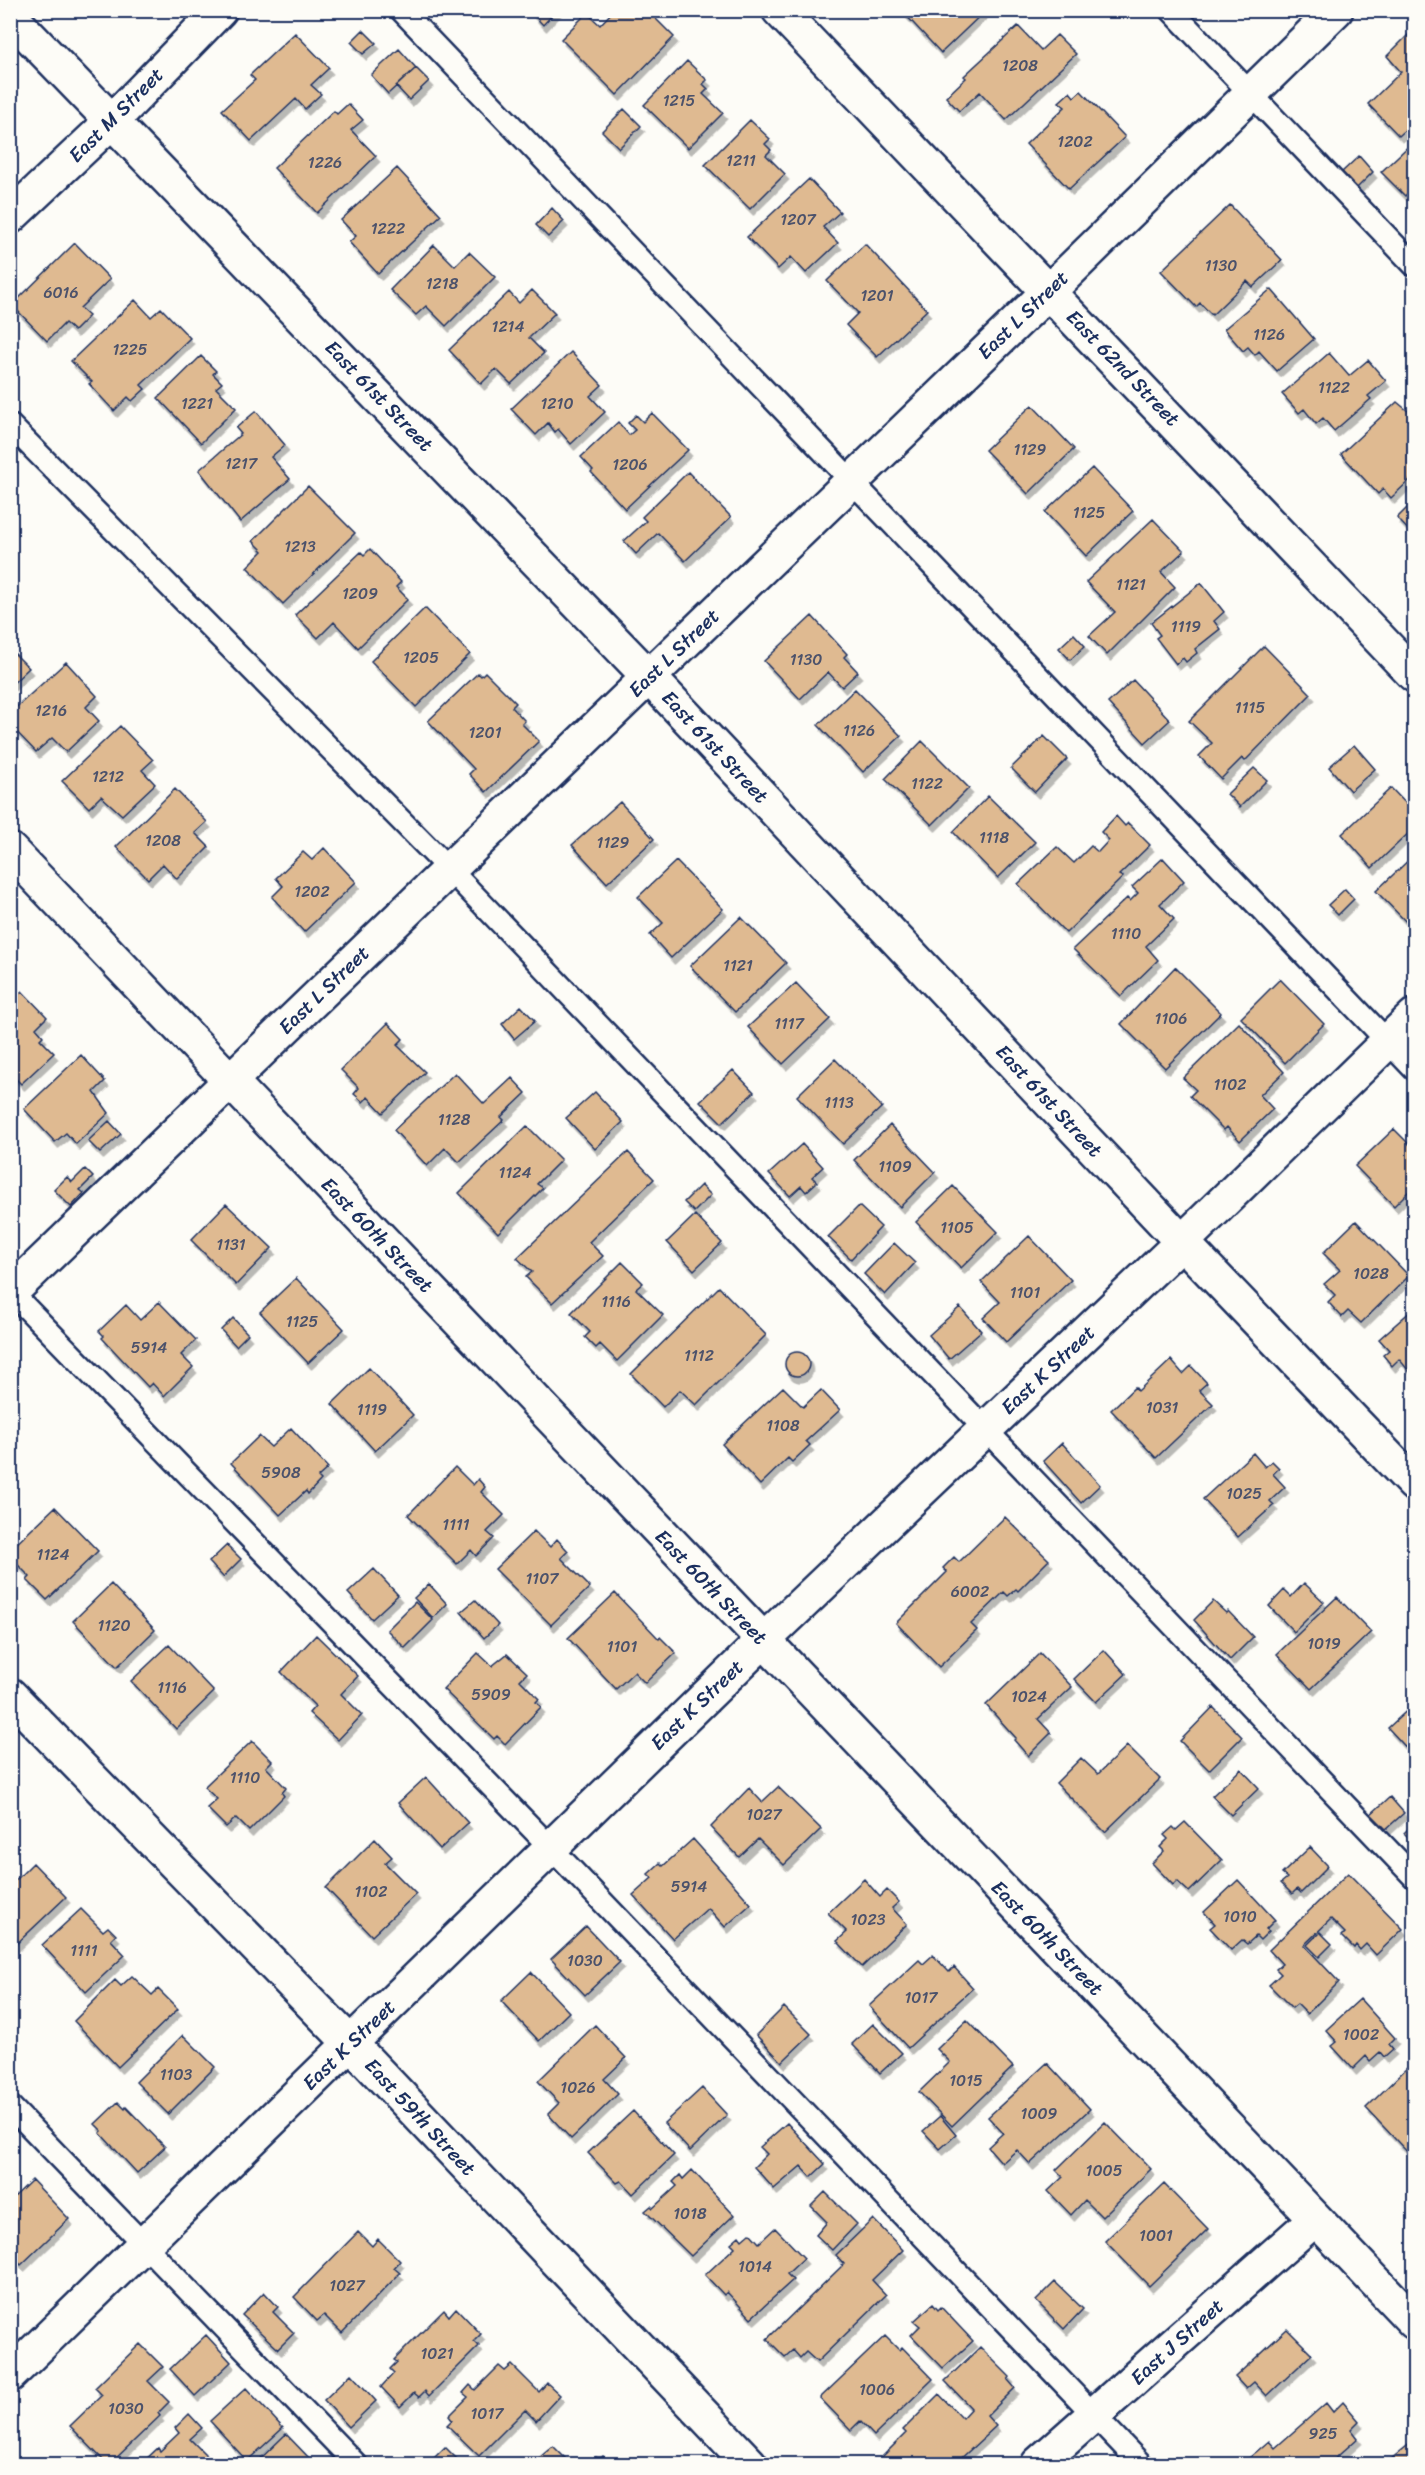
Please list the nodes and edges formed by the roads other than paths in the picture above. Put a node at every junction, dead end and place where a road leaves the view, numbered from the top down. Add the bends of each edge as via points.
1 (220, 10) edge
2 (401, 10) edge
3 (779, 10) edge
4 (1171, 10) edge
5 (1336, 10) edge
6 (10, 16) edge
7 (1250, 94) junction
8 (113, 120) junction
9 (10, 217) edge
10 (1414, 265) edge
11 (1049, 291) junction
12 (10, 425) edge
13 (852, 481) junction
14 (1414, 675) edge
15 (649, 677) junction
16 (10, 850) edge
17 (449, 869) junction
18 (1414, 1016) edge
19 (1389, 1042) junction
20 (1414, 1069) edge
21 (230, 1081) junction
22 (1182, 1242) junction
23 (11, 1292) edge
24 (986, 1429) junction
25 (1414, 1484) edge
26 (763, 1641) junction
27 (10, 1695) edge
28 (551, 1848) junction
29 (1414, 1877) edge
30 (351, 2044) junction
31 (10, 2106) edge
32 (1315, 2219) junction
33 (143, 2243) junction
34 (1414, 2322) edge
35 (10, 2375) edge
36 (1094, 2415) junction
37 (356, 2464) edge
38 (750, 2464) edge
39 (1038, 2464) edge
40 (1140, 2464) edge

1 - 8 street, East M Street
2 - 13 lane
3 - 11 street, East 62nd Street
4 - 7 lane
5 - 7 street, East L Street
6 - 8 street, East 61st Street
7 - 10 lane
7 - 11 street, East L Street
8 - 9 street, East M Street
8 - 15 street, East 61st Street
11 - 13 street, East L Street
11 - 14 street, East 62nd Street
12 - 17 lane
13 - 15 street, East L Street
13 - 19 lane
15 - 17 street, East L Street
15 - 22 street, East 61st Street
16 - 21 street, East 60th Street
17 - 21 street, East L Street
17 - 24 lane
18 - 19 street, East K Street
19 - 20 lane
19 - 22 street, East K Street
21 - 23 street, East L Street
21 - 26 street, East 60th Street
22 - 24 street, East K Street
22 - 25 street, East 61st Street
23 - 28 lane
24 - 26 street, East K Street
24 - 29 lane
26 - 28 street, East K Street
26 - 32 street, East 60th Street
27 - 30 street, East 59th Street
28 - 30 street, East K Street
28 - 36 lane
30 - 33 street, East K Street
30 - 38 street, East 59th Street
31 - 33 lane
32 - 34 street, East 60th Street
32 - 36 street, East J Street
33 - 35 street, East K Street
33 - 37 lane
36 - 39 street, East J Street
36 - 40 lane

